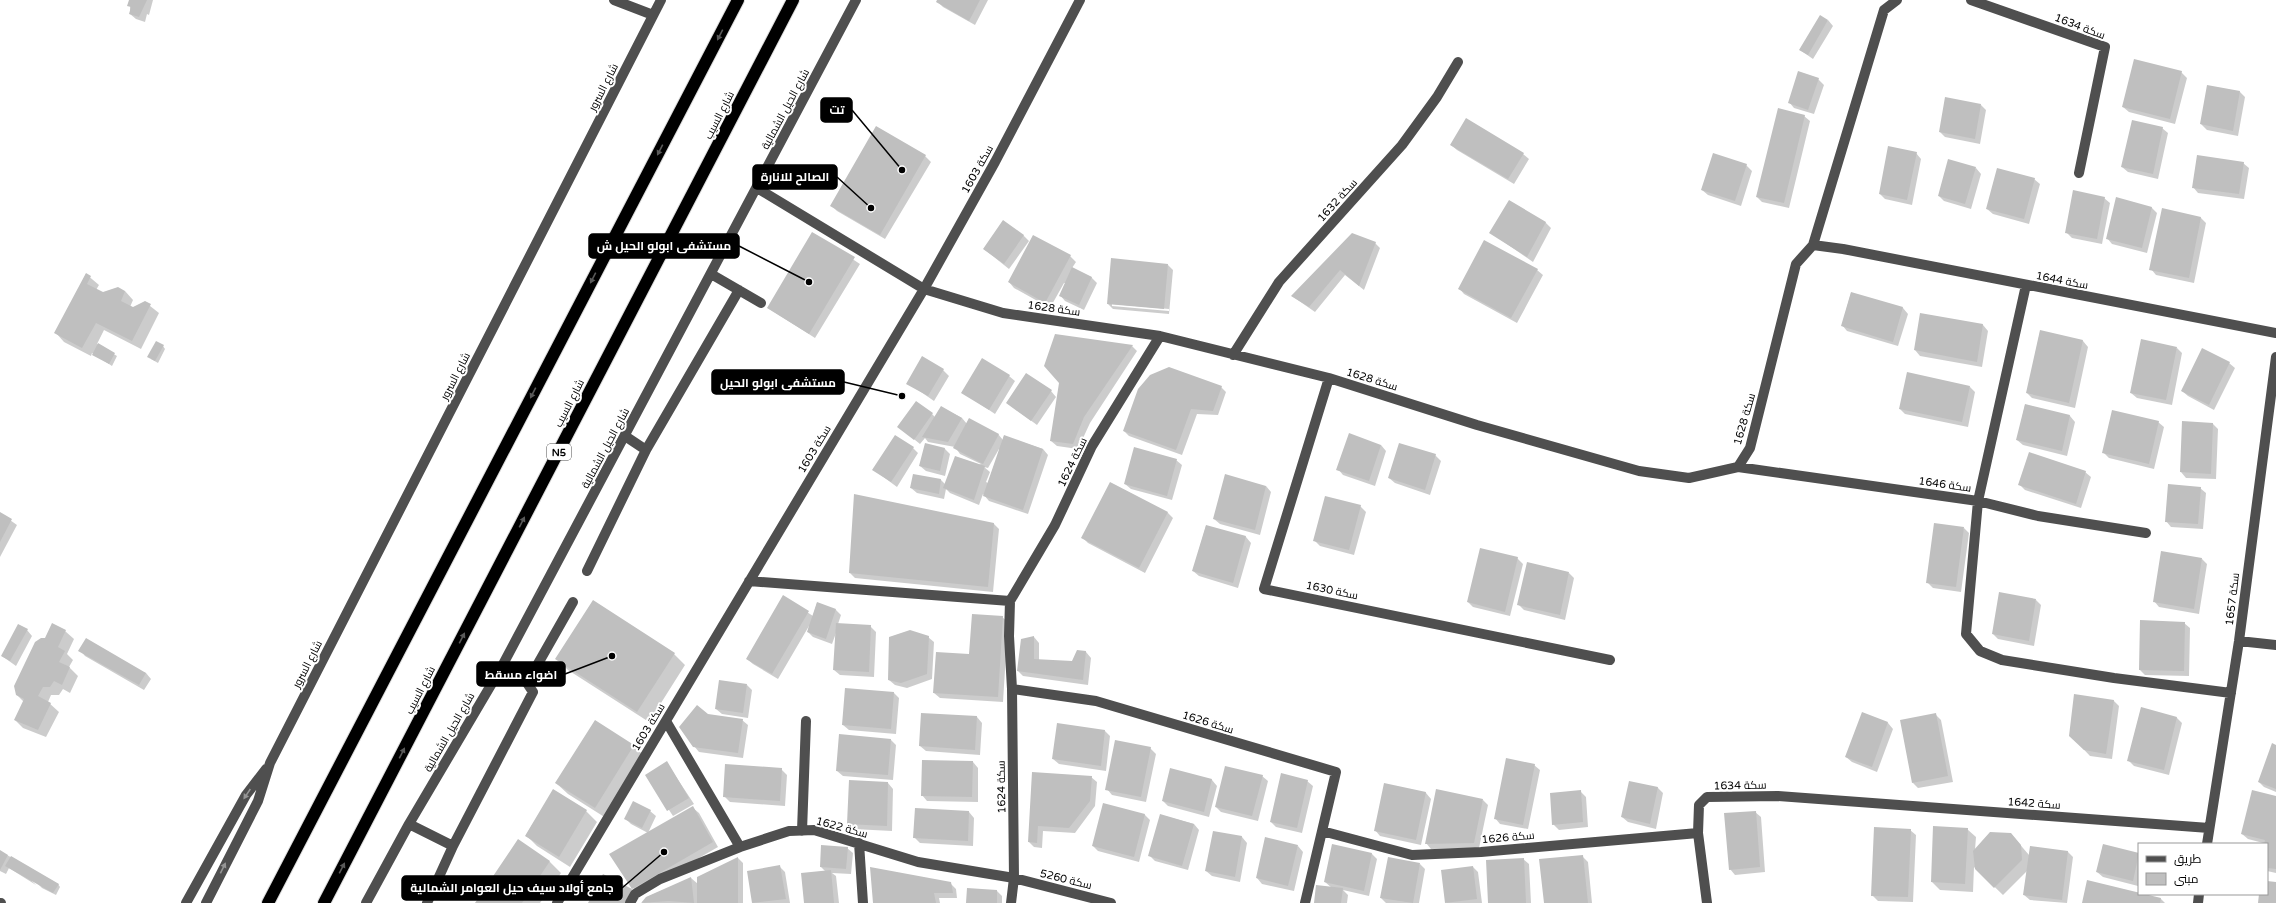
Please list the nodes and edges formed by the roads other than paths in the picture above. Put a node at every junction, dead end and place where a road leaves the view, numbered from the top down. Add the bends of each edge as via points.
1 (614, 0) edge
2 (661, 0) edge
3 (738, 0) edge
4 (794, 0) edge
5 (856, 0) edge
6 (1080, 0) edge
7 (1896, 0) edge
8 (1971, 0) edge
9 (653, 15) junction
10 (1458, 62) dead end
11 (2079, 173) dead end
12 (757, 188) junction
13 (1813, 245) junction
14 (711, 274) junction
15 (2026, 285) junction
16 (924, 289) junction
17 (739, 290) junction
18 (761, 303) dead end
19 (2276, 332) edge
20 (1160, 336) junction
21 (1233, 355) junction
22 (2276, 357) edge
23 (1329, 378) junction
24 (625, 436) junction
25 (646, 450) junction
26 (1738, 467) junction
27 (1978, 501) junction
28 (2146, 533) dead end
29 (588, 571) dead end
30 (749, 581) junction
31 (1010, 601) junction
32 (573, 602) dead end
33 (2239, 641) junction
34 (2276, 645) edge
35 (1610, 660) dead end
36 (501, 668) junction
37 (527, 683) junction
38 (1012, 689) junction
39 (2231, 693) junction
40 (666, 721) junction
41 (806, 721) dead end
42 (270, 763) junction
43 (1858, 803) joint
44 (409, 824) junction
45 (2209, 828) junction
46 (802, 831) junction
47 (1322, 831) junction
48 (1698, 833) junction
49 (859, 843) junction
50 (2207, 843) edge
51 (453, 846) junction
52 (740, 847) junction
53 (1014, 878) junction
54 (369, 902) edge
55 (186, 903) edge
56 (206, 903) edge
57 (268, 903) edge
58 (324, 903) edge
59 (427, 903) edge
60 (557, 903) edge
61 (630, 903) edge
62 (863, 903) edge
63 (1011, 903) edge
64 (1112, 903) edge
65 (1305, 903) edge
66 (1707, 903) edge

1 - 9 street
2 - 9 street, شارع السرور
3 -> 57 highway
58 -> 4 highway, شارع السيب / N5
5 - 12 street, شارع الحيل الشمالية
6 - 16 street, سكة 1603 via 995,162
7 - 13 street via 1884,10
8 - 11 street, سكة 1634 via 2105,47
9 - 42 street, شارع السرور
10 - 21 street, سكة 1632 via 1438,97 1402,145 1279,282
12 - 14 street, شارع الحيل الشمالية
12 - 16 street, سكة 1628
13 - 15 street, سكة 1644 via 1843,248
13 - 26 street, سكة 1628 via 1796,264 1750,448
14 - 17 street
14 - 24 street, شارع الحيل الشمالية
15 - 19 street, سكة 1644
15 - 27 street, سكة 1646
16 - 20 street, سكة 1628 via 1003,313
16 - 30 street, سكة 1603
17 - 18 street
17 - 25 street
20 - 21 street, سكة 1628
20 - 31 street, سكة 1624 via 1092,446 1055,525
21 - 23 street, سكة 1628
22 - 33 street, سكة 1657
23 - 26 street, سكة 1628 via 1639,471 1689,478
23 - 35 street, سكة 1630 via 1264,589
24 - 25 street
24 - 36 street, شارع الحيل الشمالية
25 - 29 street
26 - 27 street, سكة 1646
27 - 28 street via 2038,516
27 - 39 street via 1966,634 1980,651 2002,660
30 - 31 street
30 - 40 street, سكة 1603
31 - 38 street, سكة 1624
32 - 37 street
33 - 34 street
33 - 39 street, سكة 1657
36 - 37 street
36 - 44 street, شارع الحيل الشمالية
37 - 51 street via 533,692
38 - 47 street, سكة 1626 via 1096,701 1336,772
38 - 53 street, سكة 1624
39 - 45 street, سكة 1657
40 - 52 street
40 - 60 street, سكة 1603
41 - 46 street
42 -> 55 street, شارع السرور via 246,795
56 -> 42 street, شارع السرور via 258,801
43 - 45 street, سكة 1642
43 - 48 street, سكة 1634 via 1778,796 1708,797 1699,805
44 - 51 street
44 - 54 street, شارع الحيل الشمالية
45 - 50 street, سكة 1657
46 - 49 street, سكة 1622 via 814,830
46 - 52 street, سكة 1622 via 789,831
47 - 48 street, سكة 1626 via 1412,854 1481,852
47 - 65 street, سكة 1626
48 - 66 street, سكة 1634
49 - 53 street, سكة 1622 via 918,862
49 - 62 street
51 - 59 street
52 - 61 street, سكة 1622 via 660,879 635,894
53 - 63 street, سكة 1624
53 - 64 street, سكة 5260

